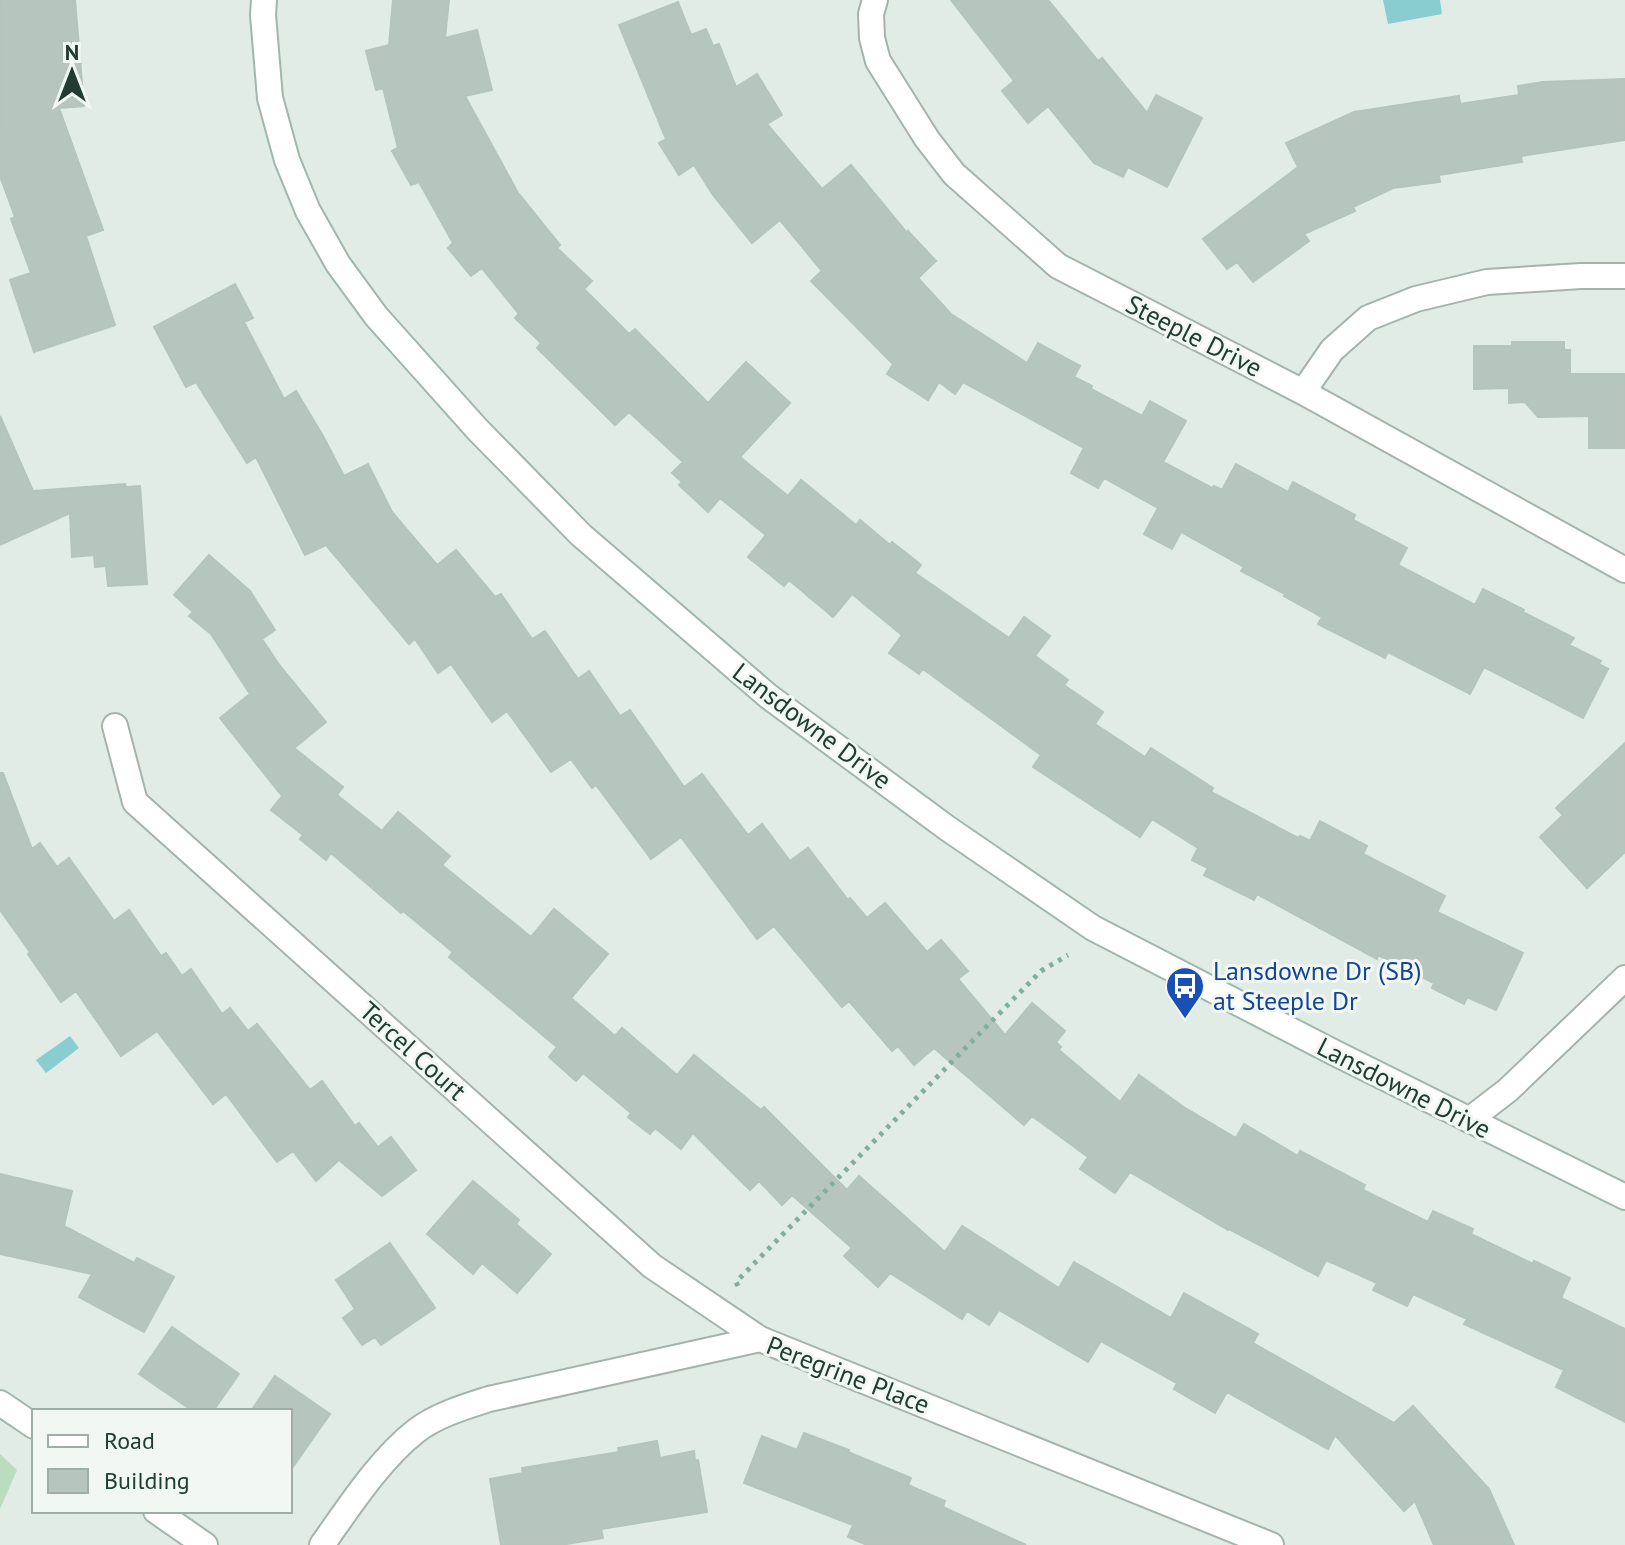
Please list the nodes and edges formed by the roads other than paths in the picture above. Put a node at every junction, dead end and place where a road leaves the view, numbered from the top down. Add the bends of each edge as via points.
1 (264, 0) edge
2 (875, 0) edge
3 (1625, 276) edge
4 (1303, 392) junction
5 (1625, 570) edge
6 (115, 726) dead end
7 (1625, 978) edge
8 (1469, 1120) junction
9 (1625, 1197) edge
10 (760, 1339) junction
11 (0, 1403) edge
12 (32, 1425) edge
13 (159, 1513) edge
14 (205, 1545) edge
15 (322, 1545) edge
16 (1271, 1545) edge

1 - 8 street, Lansdowne Drive via 270,98 287,160 338,264 376,316 477,429 581,535 768,696 1093,928
2 - 4 street, Steeple Drive via 872,38 878,61 954,174 1058,266
3 - 4 street via 1487,282 1416,299 1368,318 1332,350
4 - 5 street, Steeple Drive
6 - 10 street, Tercel Court via 135,802 652,1266
7 - 8 street via 1508,1090
8 - 9 street, Lansdowne Drive
10 - 15 street, Peregrine Place via 455,1410 418,1429 388,1456
10 - 16 street, Peregrine Place
11 - 12 street
13 - 14 street

